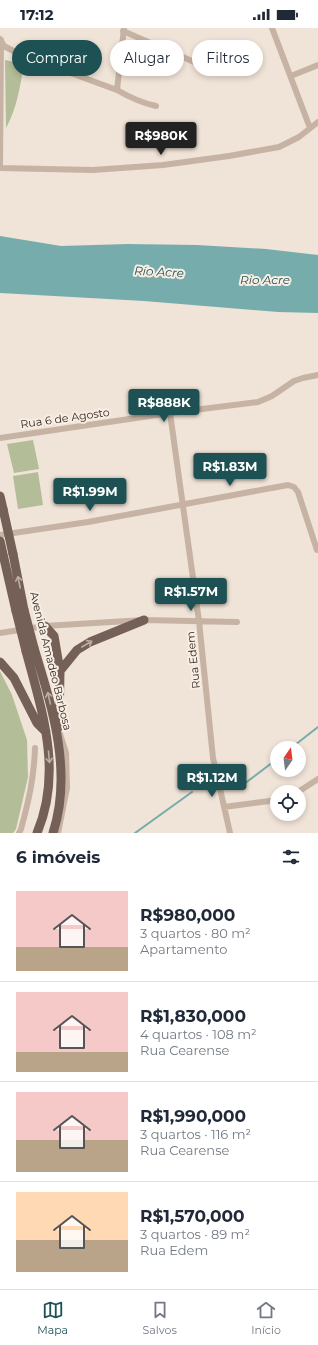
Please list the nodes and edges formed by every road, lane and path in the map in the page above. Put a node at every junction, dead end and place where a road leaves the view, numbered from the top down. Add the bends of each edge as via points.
1 (272, 28) edge
2 (124, 29) edge
3 (0, 40) edge
4 (192, 61) edge
5 (318, 65) edge
6 (291, 76) junction
7 (117, 90) junction
8 (156, 106) dead end
9 (318, 122) edge
10 (310, 128) junction
11 (0, 168) edge
12 (318, 375) edge
13 (170, 413) junction
14 (0, 438) edge
15 (0, 496) edge
16 (182, 505) junction
17 (0, 535) edge
18 (0, 541) edge
19 (317, 550) edge
20 (20, 610) junction
21 (144, 620) junction
22 (199, 621) junction
23 (237, 622) dead end
24 (45, 626) junction
25 (0, 633) edge
26 (30, 650) junction
27 (0, 662) edge
28 (60, 671) junction
29 (46, 732) junction
30 (58, 734) junction
31 (35, 748) dead end
32 (318, 779) edge
33 (306, 787) edge
34 (270, 801) edge
35 (224, 807) junction
36 (19, 833) edge
37 (37, 833) edge
38 (53, 833) edge
39 (58, 833) edge
40 (230, 833) edge

1 - 6 street
2 - 4 street
2 - 7 street
3 - 7 street via 14,52
3 - 11 street
5 - 6 street
6 - 10 street
7 - 8 street
9 - 10 street
10 - 11 street via 288,143 271,149 163,165 93,170
12 - 13 street, Rua 6 de Agosto via 294,381 258,402
13 - 14 street, Rua 6 de Agosto
13 - 16 street, Rua Edem
20 -> 15 main road, Avenida Amadeo Barbosa, bridge via 13,554
16 - 17 street
16 - 19 street via 281,486 294,487 298,492
16 - 22 street, Rua Edem
18 - 20 main road, Avenida Amadeo Barbosa
20 - 26 main road, Avenida Amadeo Barbosa, bridge
21 - 22 street
21 - 24 street
28 -> 21 main road via 77,650 90,642
22 - 23 street
22 - 35 street, Rua Edem via 213,758
24 - 25 street
24 - 28 main road via 54,636
26 - 29 main road, Avenida Amadeo Barbosa
30 -> 26 main road, Avenida Amadeo Barbosa via 48,694
27 - 29 main road via 14,678 36,723
28 - 30 main road
29 -> 37 main road, Avenida Amadeo Barbosa via 50,777 45,811
30 - 38 main road, Avenida Amadeo Barbosa via 61,762 60,799
30 - 39 street via 66,752 67,788
31 - 36 street via 30,795
32 - 33 street
34 - 35 street
35 - 40 street, Rua Edem

